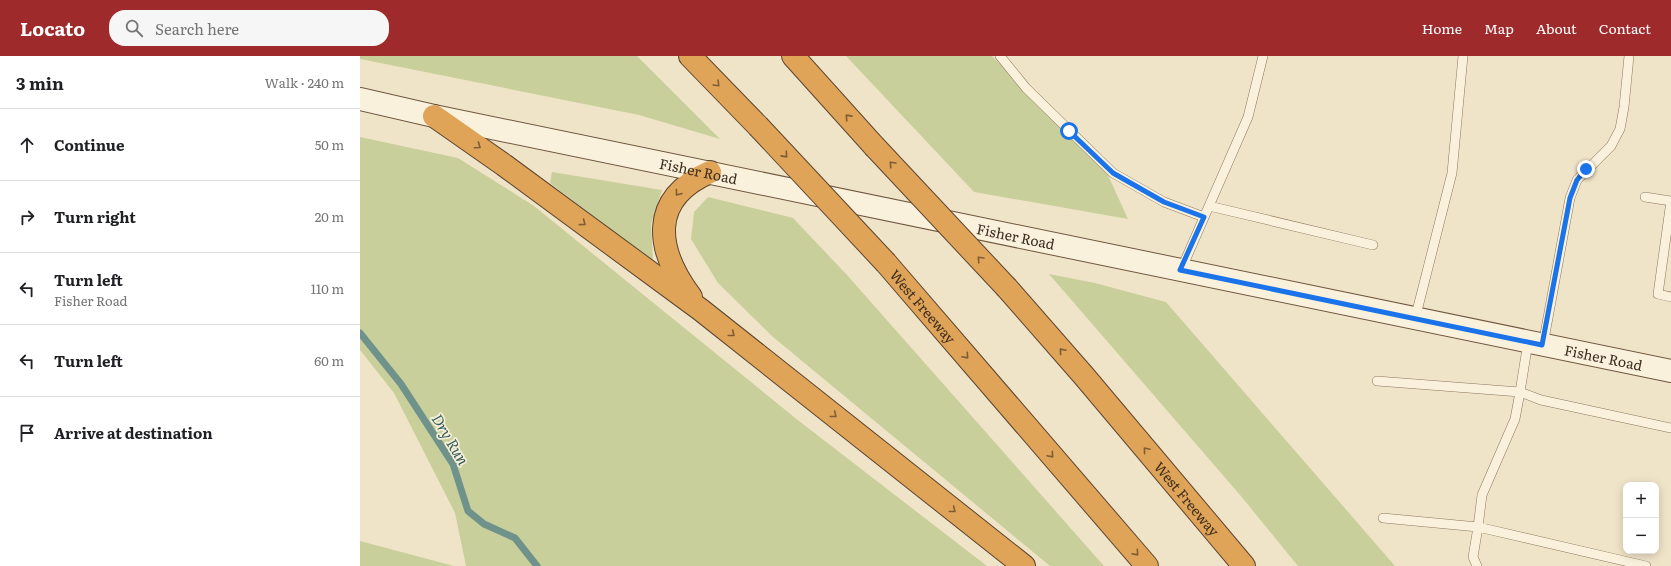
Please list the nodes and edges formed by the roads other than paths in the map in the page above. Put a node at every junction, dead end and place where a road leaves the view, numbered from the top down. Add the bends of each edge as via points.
1 (690, 56) edge
2 (793, 56) edge
3 (1000, 56) edge
4 (1263, 56) edge
5 (1463, 56) edge
6 (1629, 56) edge
7 (360, 99) edge
8 (434, 116) junction
9 (710, 172) junction
10 (1645, 197) dead end
11 (1209, 206) junction
12 (1204, 217) junction
13 (1373, 246) dead end
14 (1180, 270) junction
15 (1671, 297) edge
16 (701, 310) junction
17 (1415, 318) junction
18 (1535, 343) junction
19 (1671, 371) edge
20 (1378, 381) dead end
21 (1520, 392) junction
22 (1671, 428) edge
23 (1384, 518) dead end
24 (1478, 527) junction
25 (1024, 566) edge
26 (1147, 566) edge
27 (1244, 566) edge
28 (1477, 566) edge
29 (1646, 566) edge

1 -> 26 highway, West Freeway, bridge via 886,263
27 -> 2 highway, West Freeway, bridge via 1007,288
3 - 12 lane via 1026,88 1113,173 1164,202
4 - 11 lane via 1248,117
5 - 17 lane via 1452,173
6 - 18 lane via 1620,129 1611,146 1577,180 1570,198
7 - 8 main road, Fisher Road
8 - 9 main road, Fisher Road
8 -> 16 highway
9 - 14 main road, Fisher Road
9 -> 16 highway via 695,178 682,188 666,215 664,230 670,263 680,282
10 - 15 lane via 1671,201 1658,294
11 - 12 lane
11 - 13 lane
12 - 14 lane
14 - 17 main road, Fisher Road
16 -> 25 highway
17 - 18 main road, Fisher Road
18 - 19 main road, Fisher Road
18 - 21 lane
20 - 21 lane
21 - 22 lane via 1541,400
21 - 24 lane via 1515,419 1482,495
23 - 24 lane
24 - 28 lane via 1472,557
24 - 29 lane

